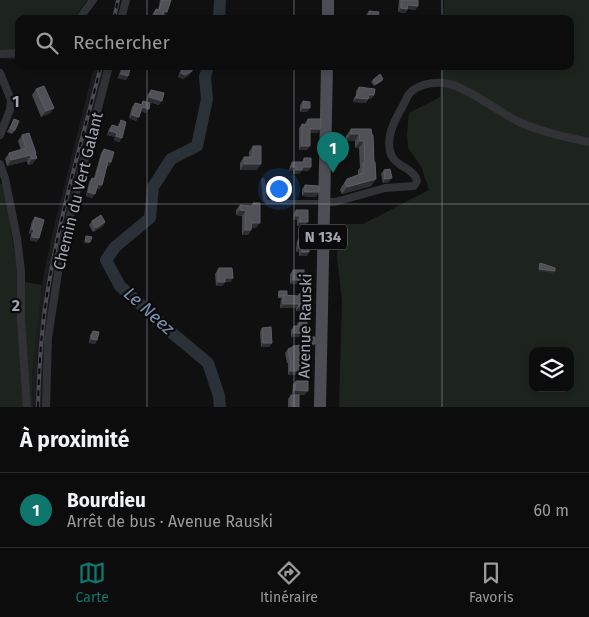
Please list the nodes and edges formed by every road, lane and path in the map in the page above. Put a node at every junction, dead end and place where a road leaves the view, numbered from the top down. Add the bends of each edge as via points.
1 (93, 0) edge
2 (126, 0) edge
3 (328, 0) edge
4 (82, 15) edge
5 (122, 15) edge
6 (328, 15) edge
7 (0, 54) edge
8 (15, 54) edge
9 (108, 70) edge
10 (327, 70) edge
11 (0, 72) edge
12 (0, 135) edge
13 (589, 142) edge
14 (0, 164) edge
15 (263, 180) dead end
16 (324, 202) junction
17 (27, 407) edge
18 (46, 407) edge
19 (320, 407) edge

1 - 4 street
2 - 5 street
3 - 6 main road
7 - 8 street
9 - 18 street, Chemin du Vert Galant via 62,247 48,338
10 - 16 main road, Avenue Rauski / N 134
11 - 12 street via 11,100
13 - 16 street via 546,133 454,85 435,82 410,94 389,136 392,158 415,175 417,181 414,186 386,188
14 - 17 street via 21,271
15 - 16 lane via 264,197 268,202
16 - 19 main road, Avenue Rauski / N 134

